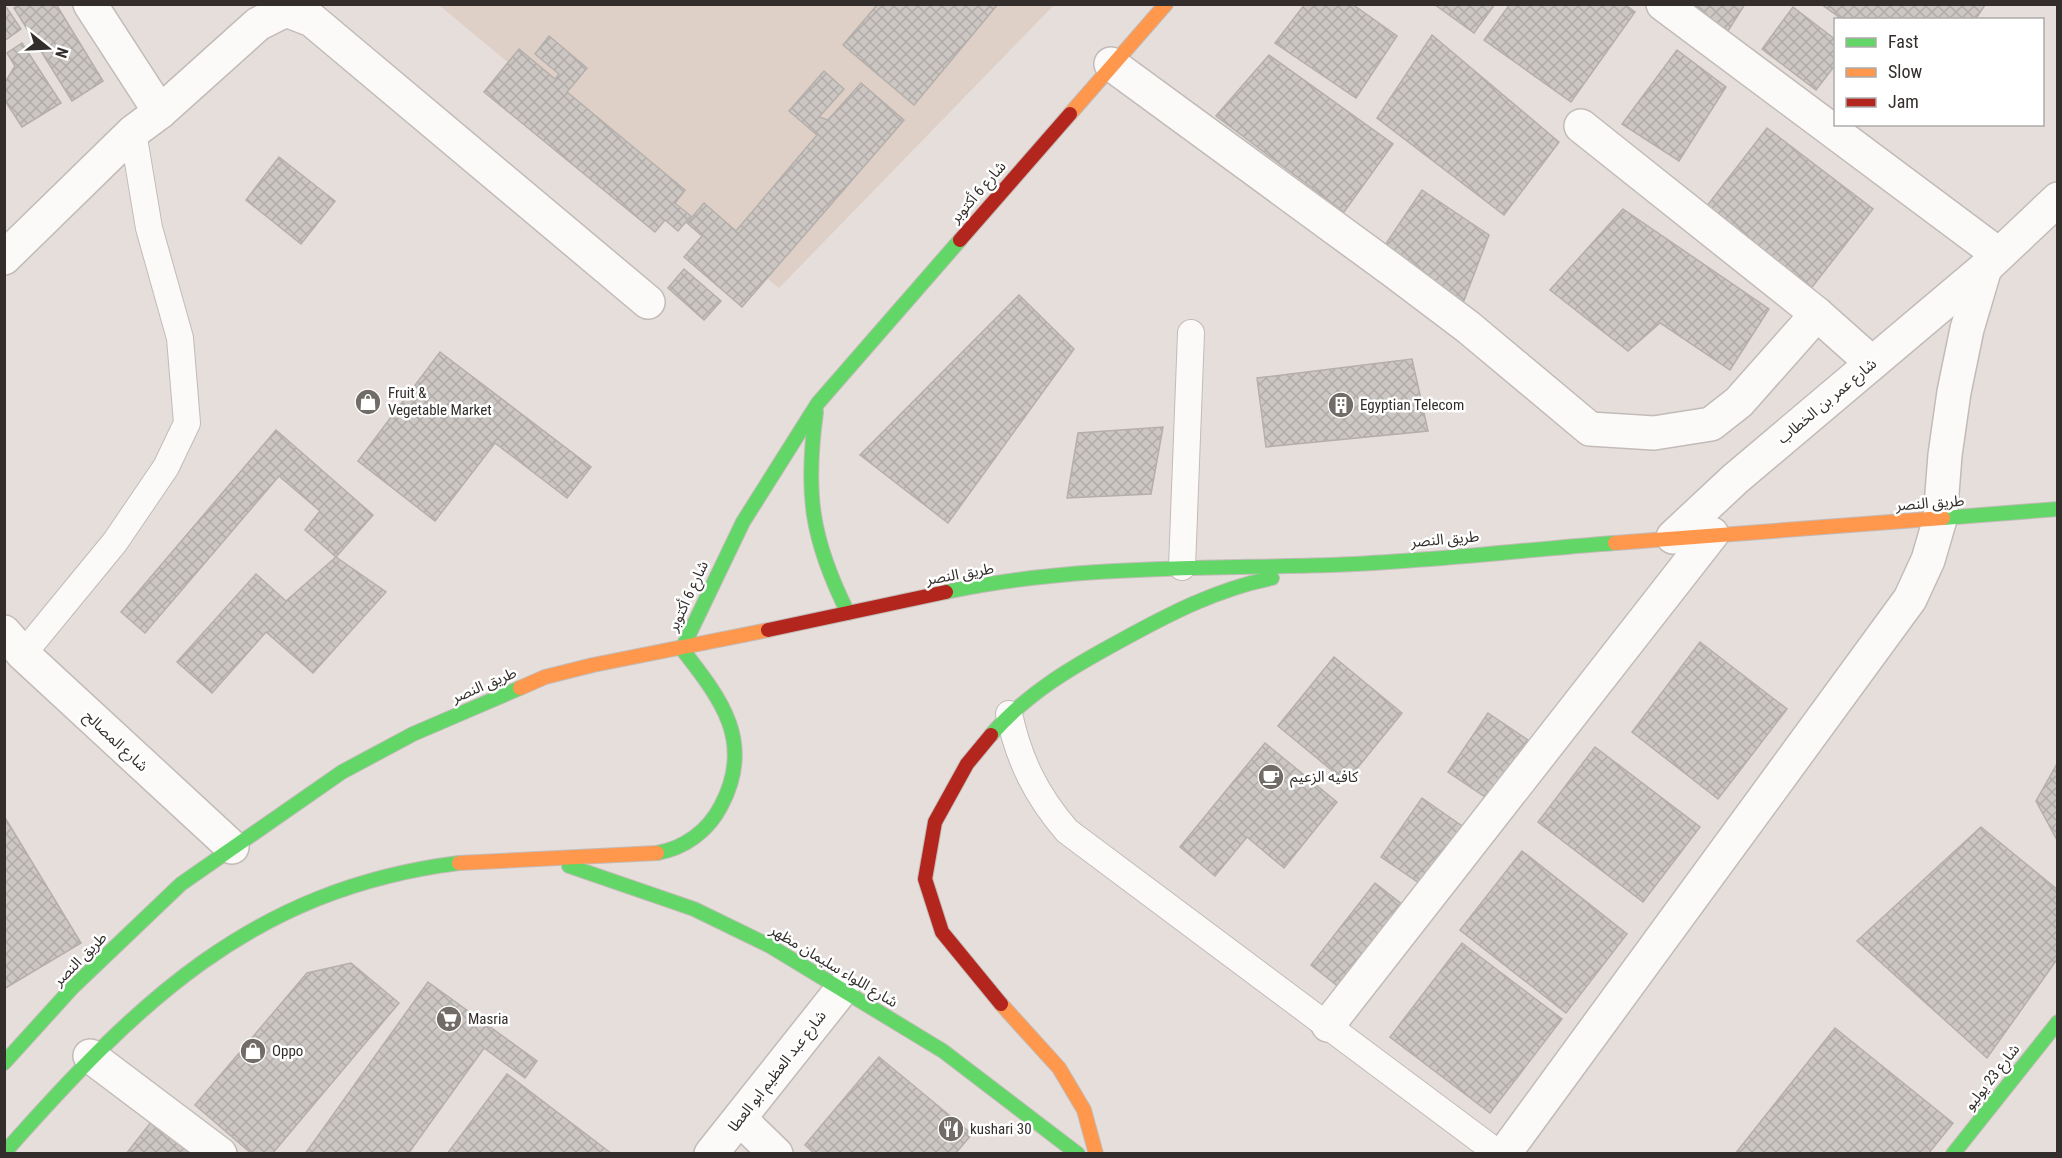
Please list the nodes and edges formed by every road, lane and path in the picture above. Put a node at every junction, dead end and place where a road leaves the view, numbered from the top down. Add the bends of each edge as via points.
1 (90, 4) edge
2 (1166, 4) edge
3 (1664, 4) edge
4 (1111, 64) junction
5 (160, 112) junction
6 (1581, 126) dead end
7 (133, 132) junction
8 (2058, 200) edge
9 (4, 258) edge
10 (1991, 261) junction
11 (648, 302) dead end
12 (1817, 314) junction
13 (1191, 333) dead end
14 (1872, 363) junction
15 (818, 403) junction
16 (2058, 509) edge
17 (1940, 519) junction
18 (1712, 534) junction
19 (1673, 537) junction
20 (1332, 565) junction
21 (1182, 567) junction
22 (848, 613) junction
23 (14, 643) edge
24 (682, 648) junction
25 (1009, 714) junction
26 (231, 847) junction
27 (544, 859) junction
28 (842, 989) junction
29 (2058, 1022) edge
30 (1328, 1025) junction
31 (90, 1056) junction
32 (4, 1063) edge
33 (740, 1119) junction
34 (4, 1153) edge
35 (220, 1154) edge
36 (711, 1154) edge
37 (776, 1154) edge
38 (1078, 1154) edge
39 (1096, 1154) edge
40 (1502, 1154) edge
41 (1953, 1154) edge

1 - 5 street
2 - 4 main road, شارع 6 أكتوبر
3 - 10 street
4 - 12 street via 1468,327 1590,429 1654,433 1711,424 1738,402
4 - 15 main road, شارع 6 أكتوبر
5 - 7 street
5 - 11 street via 258,24 286,10 312,20
6 - 12 street
7 - 9 street
7 - 23 lane via 149,228 180,338 187,423 166,467 115,542
8 - 10 street, شارع عمر بن الخطاب
10 - 14 street, شارع عمر بن الخطاب
10 - 17 street via 1967,329 1954,392
12 - 14 street
13 - 21 lane
14 - 19 street, شارع عمر بن الخطاب
15 - 22 main road via 808,461 810,501 817,541 830,579
15 - 24 main road, شارع 6 أكتوبر via 743,522
16 - 17 main road, طريق النصر
17 - 18 main road, طريق النصر
17 - 40 street via 1928,560 1910,599
18 - 19 main road, طريق النصر
18 - 30 street
19 - 20 main road, طريق النصر
20 - 21 main road, طريق النصر
20 - 25 main road via 1243,584 1179,608 1061,673
21 - 22 main road, طريق النصر via 1078,573 986,585
22 - 24 main road, طريق النصر
23 - 26 street, شارع المصالح
24 - 26 main road, طريق النصر via 555,675 486,700 342,772
24 - 27 main road via 719,697 737,739 733,785 711,824 673,849
25 - 30 lane via 1023,765 1035,789 1067,831
25 - 39 main road via 967,764 935,822 925,879 942,932 1059,1068 1084,1110
26 - 32 main road, طريق النصر via 181,884 72,988
27 - 28 main road, شارع اللواء سليمان مظهر via 694,909 770,946
27 - 31 main road via 473,861 402,872 334,892 280,915 207,956 150,999
28 - 33 street, شارع عبد العظيم ابو العطا
28 - 38 main road, شارع اللواء سليمان مظهر via 943,1051
29 - 41 main road, شارع 23 يوليو
30 - 40 lane
31 - 34 main road
31 - 35 street
33 - 36 street, شارع عبد العظيم ابو العطا
33 - 37 street

